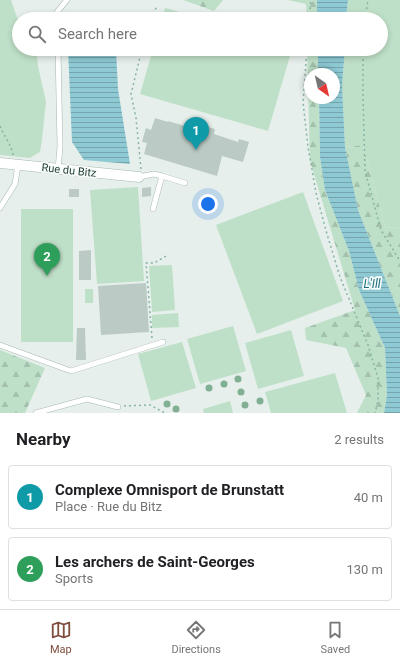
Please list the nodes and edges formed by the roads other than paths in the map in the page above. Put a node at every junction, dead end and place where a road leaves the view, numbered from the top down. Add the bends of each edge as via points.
1 (67, 0) edge
2 (57, 12) edge
3 (58, 56) edge
4 (0, 163) edge
5 (18, 165) junction
6 (58, 169) junction
7 (162, 176) junction
8 (140, 177) joint
9 (186, 183) dead end
10 (0, 208) edge
11 (153, 209) dead end
12 (163, 342) dead end
13 (0, 345) edge
14 (118, 406) road end
15 (36, 413) edge

1 - 2 lane
3 - 6 lane
4 - 5 street, Rue du Bitz
5 - 6 street, Rue du Bitz
5 - 10 lane via 15,184
6 - 8 street, Rue du Bitz
7 - 8 lane via 154,174
7 - 9 lane
7 - 11 lane
12 - 13 lane via 71,371
14 - 15 lane via 87,399

